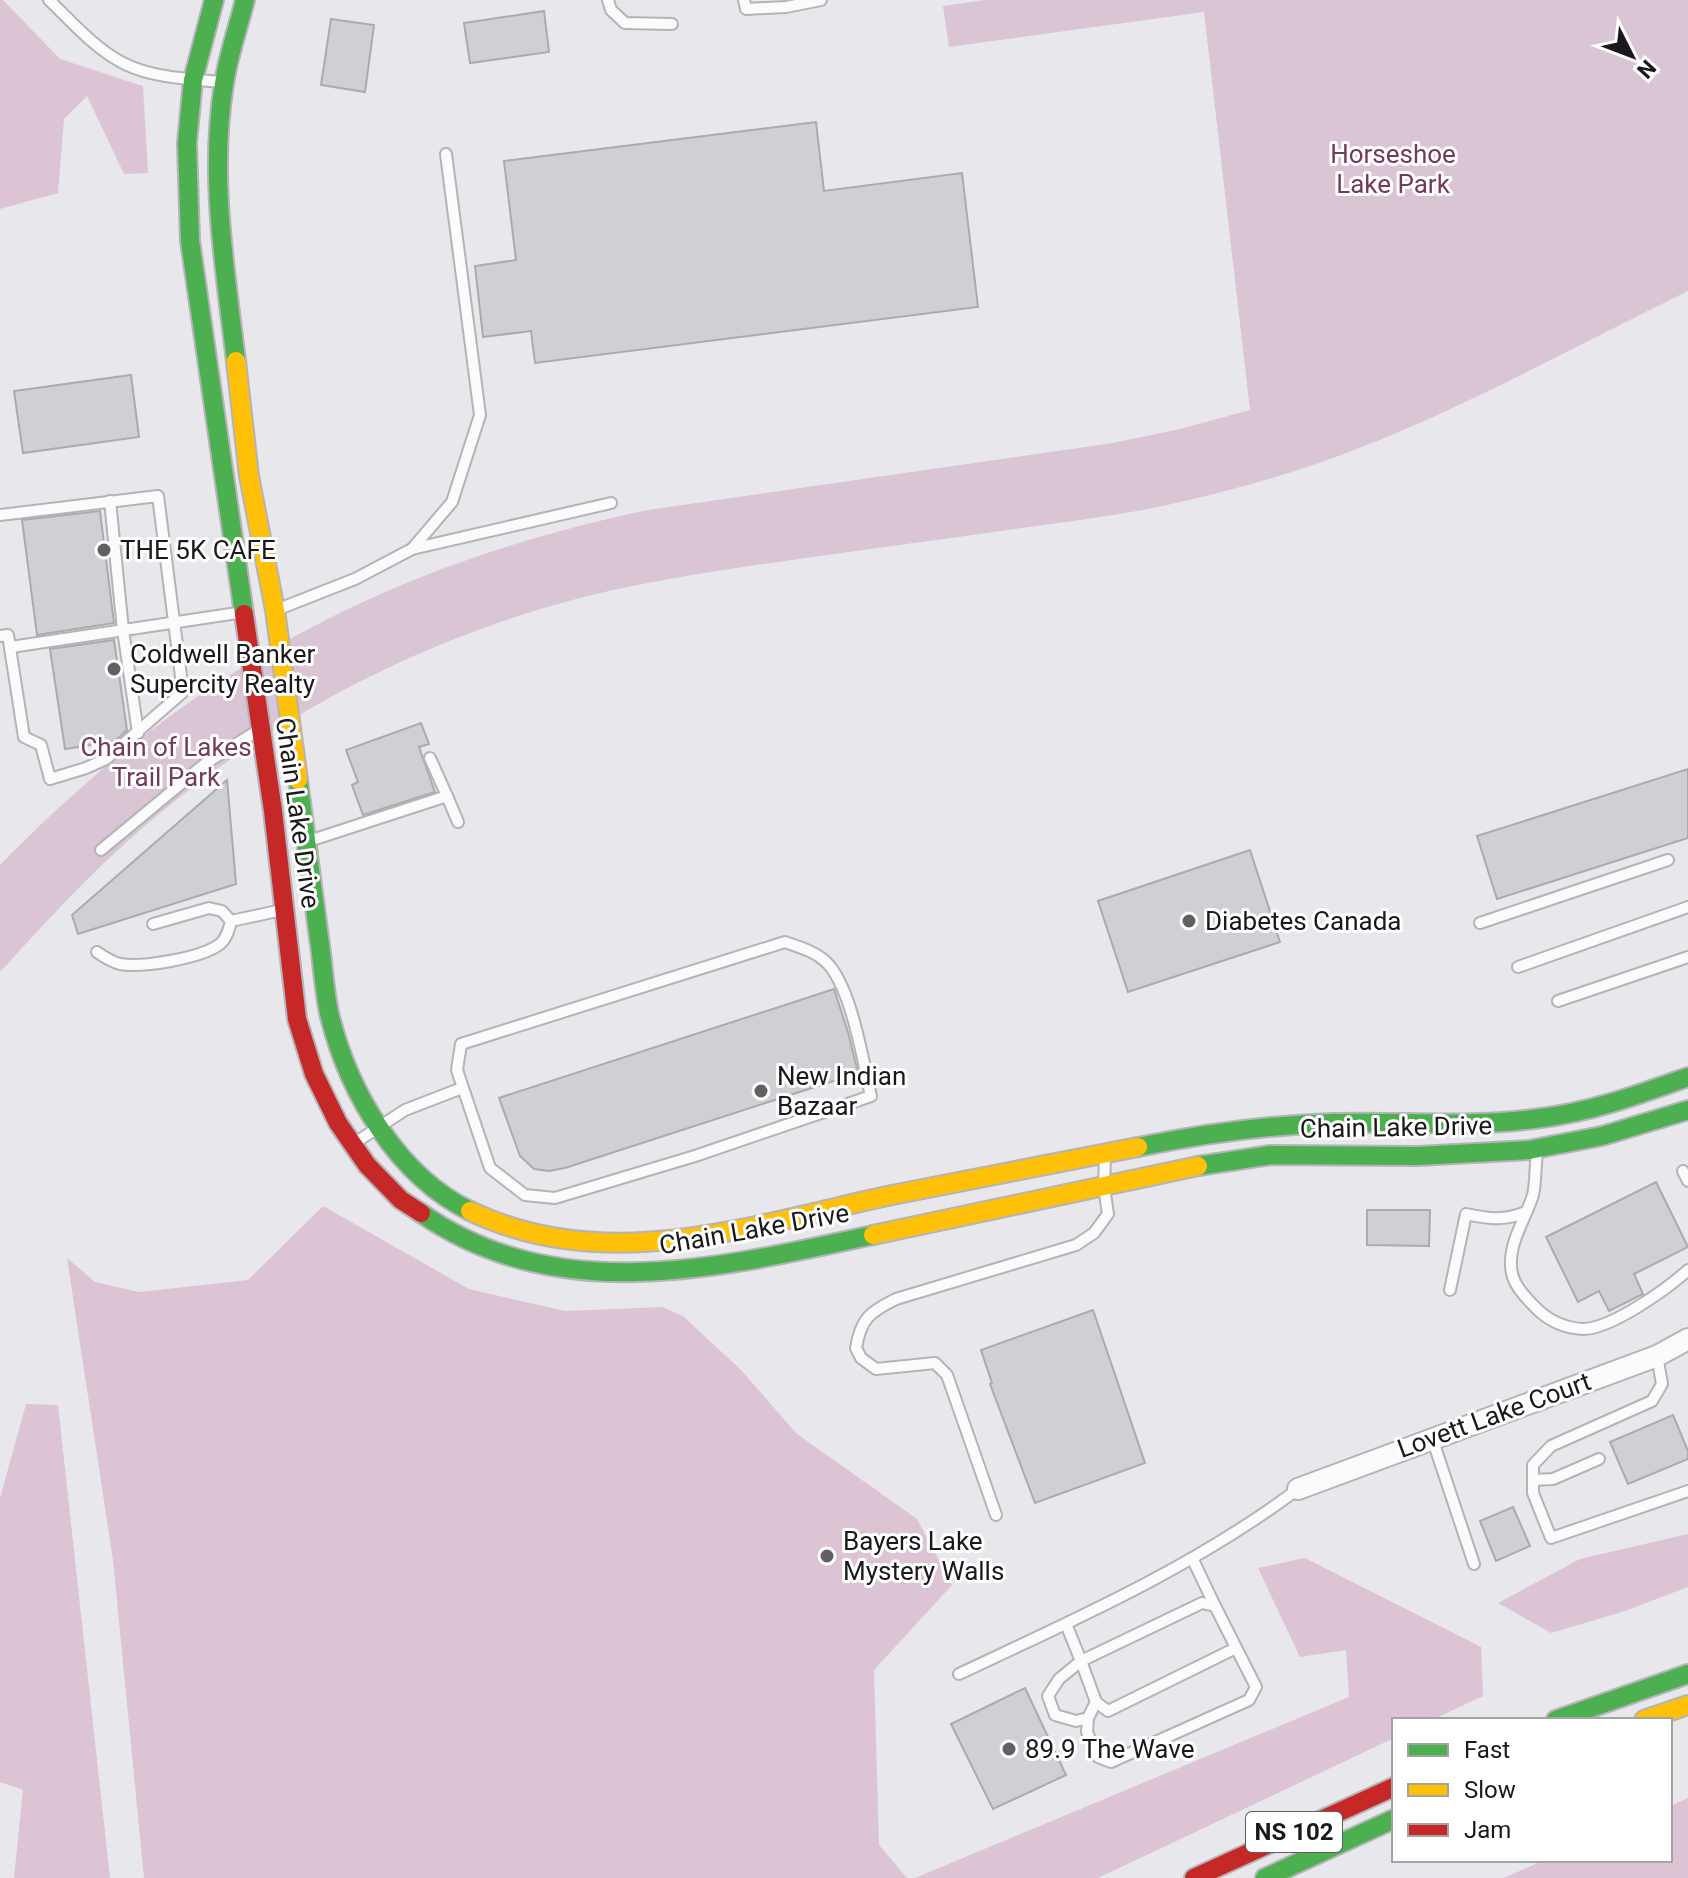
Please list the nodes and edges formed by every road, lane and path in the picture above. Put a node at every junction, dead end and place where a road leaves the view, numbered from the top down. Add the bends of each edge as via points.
1 (49, 0) edge
2 (214, 0) edge
3 (245, 0) edge
4 (608, 0) edge
5 (744, 0) edge
6 (821, 0) edge
7 (672, 24) dead end
8 (193, 80) junction
9 (224, 83) junction
10 (446, 154) dead end
11 (110, 501) junction
12 (611, 503) dead end
13 (0, 515) edge
14 (412, 549) junction
15 (275, 610) junction
16 (244, 612) junction
17 (174, 621) junction
18 (123, 630) junction
19 (0, 636) edge
20 (11, 647) junction
21 (289, 719) junction
22 (260, 729) junction
23 (138, 733) junction
24 (430, 758) dead end
25 (447, 796) junction
26 (301, 803) junction
27 (273, 811) junction
28 (458, 822) dead end
29 (307, 842) junction
30 (101, 850) dead end
31 (1668, 860) dead end
32 (1688, 907) edge
33 (284, 910) junction
34 (231, 921) junction
35 (1480, 923) dead end
36 (153, 924) dead end
37 (97, 952) dead end
38 (1688, 957) edge
39 (1518, 967) dead end
40 (1558, 1001) dead end
41 (1688, 1077) edge
42 (462, 1088) junction
43 (1688, 1110) edge
44 (1534, 1119) junction
45 (377, 1127) junction
46 (352, 1145) junction
47 (1537, 1149) junction
48 (1105, 1154) junction
49 (1104, 1187) junction
50 (1526, 1212) junction
51 (1688, 1270) edge
52 (1450, 1290) dead end
53 (1688, 1339) edge
54 (1657, 1356) junction
55 (1432, 1438) junction
56 (1599, 1459) dead end
57 (1533, 1480) junction
58 (1298, 1489) joint
59 (1688, 1491) edge
60 (996, 1515) dead end
61 (1193, 1560) junction
62 (1474, 1564) dead end
63 (1215, 1606) junction
64 (1066, 1624) junction
65 (1236, 1648) junction
66 (1081, 1661) junction
67 (959, 1674) dead end
68 (1688, 1674) edge
69 (1096, 1702) junction
70 (1688, 1705) edge
71 (1088, 1718) junction
72 (1562, 1718) edge
73 (1650, 1718) edge
74 (1392, 1788) edge
75 (1392, 1820) edge
76 (1302, 1862) junction
77 (1194, 1878) edge
78 (1265, 1878) edge
79 (1280, 1878) edge

1 - 8 lane via 125,64
2 - 8 main road, Chain Lake Drive
3 - 9 main road, Chain Lake Drive
4 - 7 lane via 625,23
5 - 6 lane via 746,9
8 - 9 lane
8 - 16 main road, Chain Lake Drive via 187,143 190,241
9 - 15 main road, Chain Lake Drive via 218,148 220,226 249,476
10 - 14 lane via 480,415 452,502
11 - 13 lane
11 - 17 lane via 158,496
11 - 18 lane
12 - 14 lane
14 - 15 lane via 355,579
15 - 16 lane
15 - 21 main road, Chain Lake Drive
16 - 17 lane
16 - 22 main road, Chain Lake Drive
17 - 18 lane
17 - 23 lane via 183,692
18 - 20 lane
18 - 23 lane
19 - 20 lane via 8,635
20 - 23 lane via 24,737 41,745 50,779 106,759
21 - 22 lane
21 - 26 main road, Chain Lake Drive
22 - 27 main road, Chain Lake Drive
22 - 30 lane via 206,763
24 - 25 lane
25 - 28 lane
25 - 29 lane
26 - 27 lane
26 - 29 main road, Chain Lake Drive
27 - 33 main road, Chain Lake Drive
29 - 45 main road, Chain Lake Drive via 330,1016 341,1057
31 - 35 lane
32 - 39 lane
33 - 34 lane
33 - 46 main road, Chain Lake Drive via 305,1051
34 - 36 lane via 222,911 209,908
34 - 37 lane via 219,944 197,953 138,966 115,963
38 - 40 lane
41 - 44 main road, Chain Lake Drive via 1615,1102
42 - 42 lane via 457,1070 461,1044 785,942 827,962 847,998 871,1096 555,1198 525,1195 490,1168
42 - 45 lane
43 - 47 main road, Chain Lake Drive
44 - 47 lane
44 - 48 main road, Chain Lake Drive via 1291,1125 1205,1134
45 - 46 lane
45 - 48 main road, Chain Lake Drive via 432,1187 466,1208 538,1236 616,1243 704,1235
46 - 49 main road, Chain Lake Drive via 396,1196 424,1219 474,1245 551,1268 643,1274 738,1263
47 - 49 main road, Chain Lake Drive via 1417,1156 1271,1155
47 - 50 lane
48 - 49 lane
49 - 60 lane via 1108,1214 1076,1245 896,1299 863,1320 858,1333 856,1348 876,1369 935,1363 941,1367
50 - 51 lane via 1512,1248 1513,1277 1544,1317 1564,1325 1585,1329 1609,1320 1659,1295
50 - 52 lane via 1492,1220 1466,1214
53 - 54 street, Lovett Lake Court
54 - 55 street, Lovett Lake Court
54 - 57 lane via 1662,1384 1652,1401 1551,1446 1533,1465
55 - 58 street, Lovett Lake Court
55 - 62 lane
56 - 57 lane via 1553,1479
57 - 59 lane via 1551,1538
58 - 61 lane
61 - 63 lane
61 - 64 lane
63 - 65 lane
63 - 66 lane via 1202,1603
64 - 66 lane
64 - 67 lane
65 - 69 lane via 1108,1711
65 - 71 lane via 1256,1687 1249,1700 1111,1762 1098,1757 1087,1732
66 - 69 lane
66 - 71 lane via 1048,1696 1055,1715 1076,1721
68 - 72 main road
69 - 71 lane
70 - 73 main road
74 - 77 main road, NS 102
75 - 76 main road, NS 102
76 - 78 main road, NS 102
76 - 79 main road

